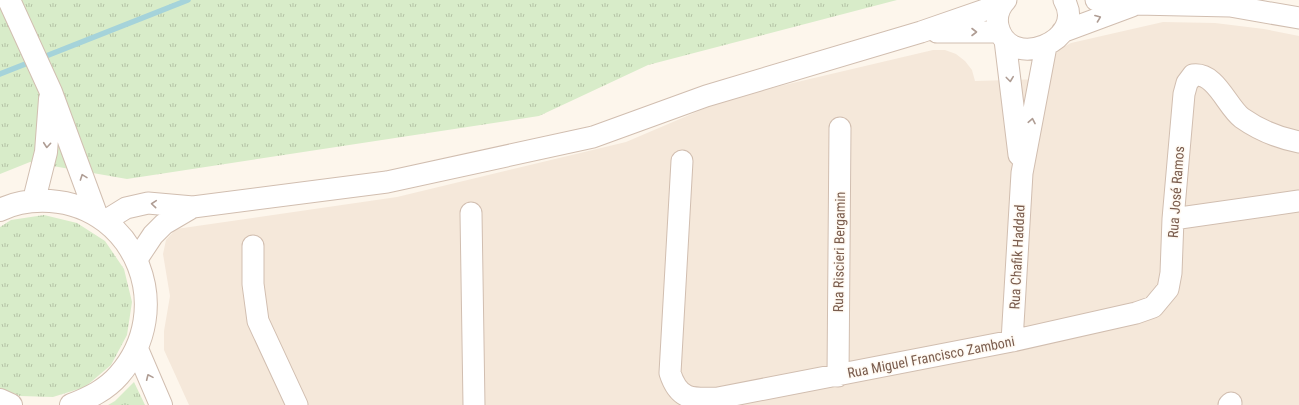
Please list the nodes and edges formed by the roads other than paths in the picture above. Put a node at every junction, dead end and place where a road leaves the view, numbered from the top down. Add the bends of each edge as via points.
1 (9, 0) edge
2 (1064, 0) edge
3 (1096, 0) edge
4 (1004, 2) edge
5 (1136, 4) junction
6 (1299, 18) edge
7 (921, 32) junction
8 (1062, 32) junction
9 (1002, 36) junction
10 (1046, 46) junction
11 (49, 88) junction
12 (840, 128) dead end
13 (1299, 142) edge
14 (682, 161) dead end
15 (1022, 174) junction
16 (34, 200) junction
17 (1299, 201) edge
18 (193, 207) junction
19 (0, 210) edge
20 (471, 213) dead end
21 (100, 218) junction
22 (1174, 219) junction
23 (253, 246) dead end
24 (136, 259) junction
25 (1168, 289) joint
26 (1012, 341) junction
27 (137, 349) junction
28 (838, 376) junction
29 (0, 402) edge
30 (10, 405) edge
31 (71, 405) edge
32 (161, 405) edge
33 (297, 405) edge
34 (474, 405) edge

1 - 11 street
2 - 8 street via 1068,18
3 - 5 street
4 - 7 street
4 - 9 street, Rua Chafik Haddad via 998,13
5 - 6 street via 1230,6
8 -> 5 street
7 -> 9 street
7 - 18 street via 706,96 593,137 387,182
8 - 10 street
9 - 10 street via 1014,46 1025,49
9 -> 15 street, Rua Chafik Haddad
15 -> 10 street, Rua Chafik Haddad
11 -> 16 street via 46,152
21 -> 11 street
12 - 28 street, Rua Riscieri Bergamin
13 - 22 street, Rua José Ramos via 1263,130 1241,117 1216,85 1199,74 1190,77 1184,94
14 - 28 street, Rua Miguel Francisco Zamboni via 670,373 674,386 684,395 695,399 718,398
15 - 26 street, Rua Chafik Haddad
16 - 19 street
16 - 21 street via 66,202
17 - 22 street
18 -> 21 street via 148,203
18 - 24 street via 164,224
20 - 34 street
21 - 24 street via 123,238
22 - 25 street, Rua José Ramos
23 - 33 street via 253,284 258,321
24 - 27 street via 146,289 146,319
25 - 26 street, Rua Miguel Francisco Zamboni via 1153,307 1136,313
26 - 28 street, Rua Miguel Francisco Zamboni
27 - 31 street via 119,375 95,395
32 -> 27 street
29 - 30 street

